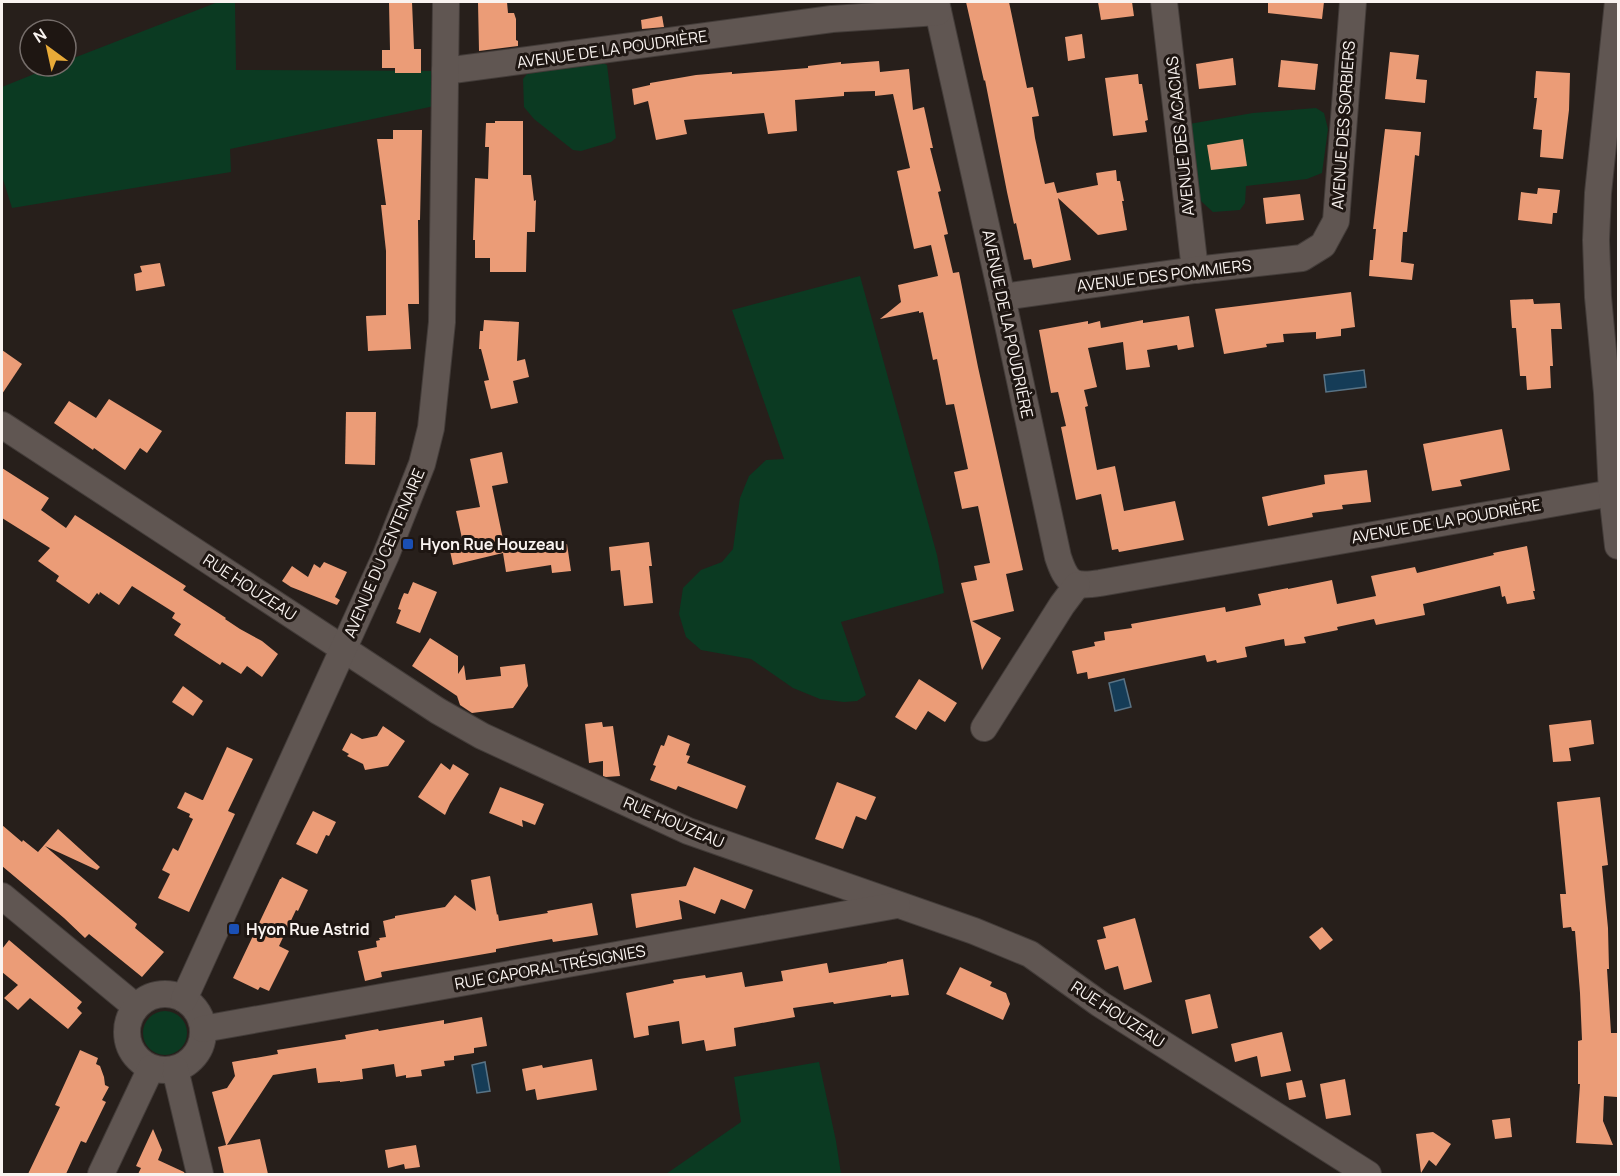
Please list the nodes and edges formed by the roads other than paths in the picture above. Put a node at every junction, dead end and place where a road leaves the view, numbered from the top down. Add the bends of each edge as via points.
1 (446, 2) edge
2 (1164, 2) edge
3 (1353, 2) edge
4 (1618, 2) edge
5 (937, 7) edge
6 (831, 10) edge
7 (445, 71) junction
8 (1323, 245) joint
9 (1195, 270) junction
10 (1002, 297) junction
11 (1608, 297) edge
12 (2, 425) edge
13 (1612, 493) junction
14 (1618, 546) edge
15 (1077, 585) junction
16 (344, 648) junction
17 (984, 728) dead end
18 (2, 896) edge
19 (898, 905) junction
20 (184, 999) junction
21 (136, 1007) junction
22 (203, 1029) junction
23 (163, 1068) junction
24 (101, 1174) edge
25 (200, 1174) edge
26 (1368, 1174) edge

1 - 7 street, AVENUE DU CENTENAIRE
2 - 9 street, AVENUE DES ACACIAS
3 - 8 street, AVENUE DES SORBIERS via 1336,221
4 - 11 street via 1596,240
5 - 6 street, AVENUE DE LA POUDRIÈRE
5 - 10 street, AVENUE DE LA POUDRIÈRE
6 - 7 street, AVENUE DE LA POUDRIÈRE
7 - 16 street, AVENUE DU CENTENAIRE via 442,322 431,428 422,464
8 - 9 street, AVENUE DES POMMIERS via 1302,258
9 - 10 street, AVENUE DES POMMIERS
10 - 15 street, AVENUE DE LA POUDRIÈRE via 1058,557 1062,571
11 - 13 street
12 - 16 street, RUE HOUZEAU
13 - 14 street
13 - 15 street, AVENUE DE LA POUDRIÈRE
15 - 17 street
16 - 19 street, RUE HOUZEAU via 438,711 501,745 688,831
16 - 20 street, AVENUE DU CENTENAIRE
18 - 21 street
19 - 22 street, RUE CAPORAL TRÉSIGNIES
19 - 26 street, RUE HOUZEAU via 1030,954 1100,1004
20 - 21 street via 159,995
20 - 22 street via 198,1013
21 - 23 street via 128,1028 134,1054
22 - 23 street via 195,1056 188,1062
23 - 24 street
23 - 25 street

